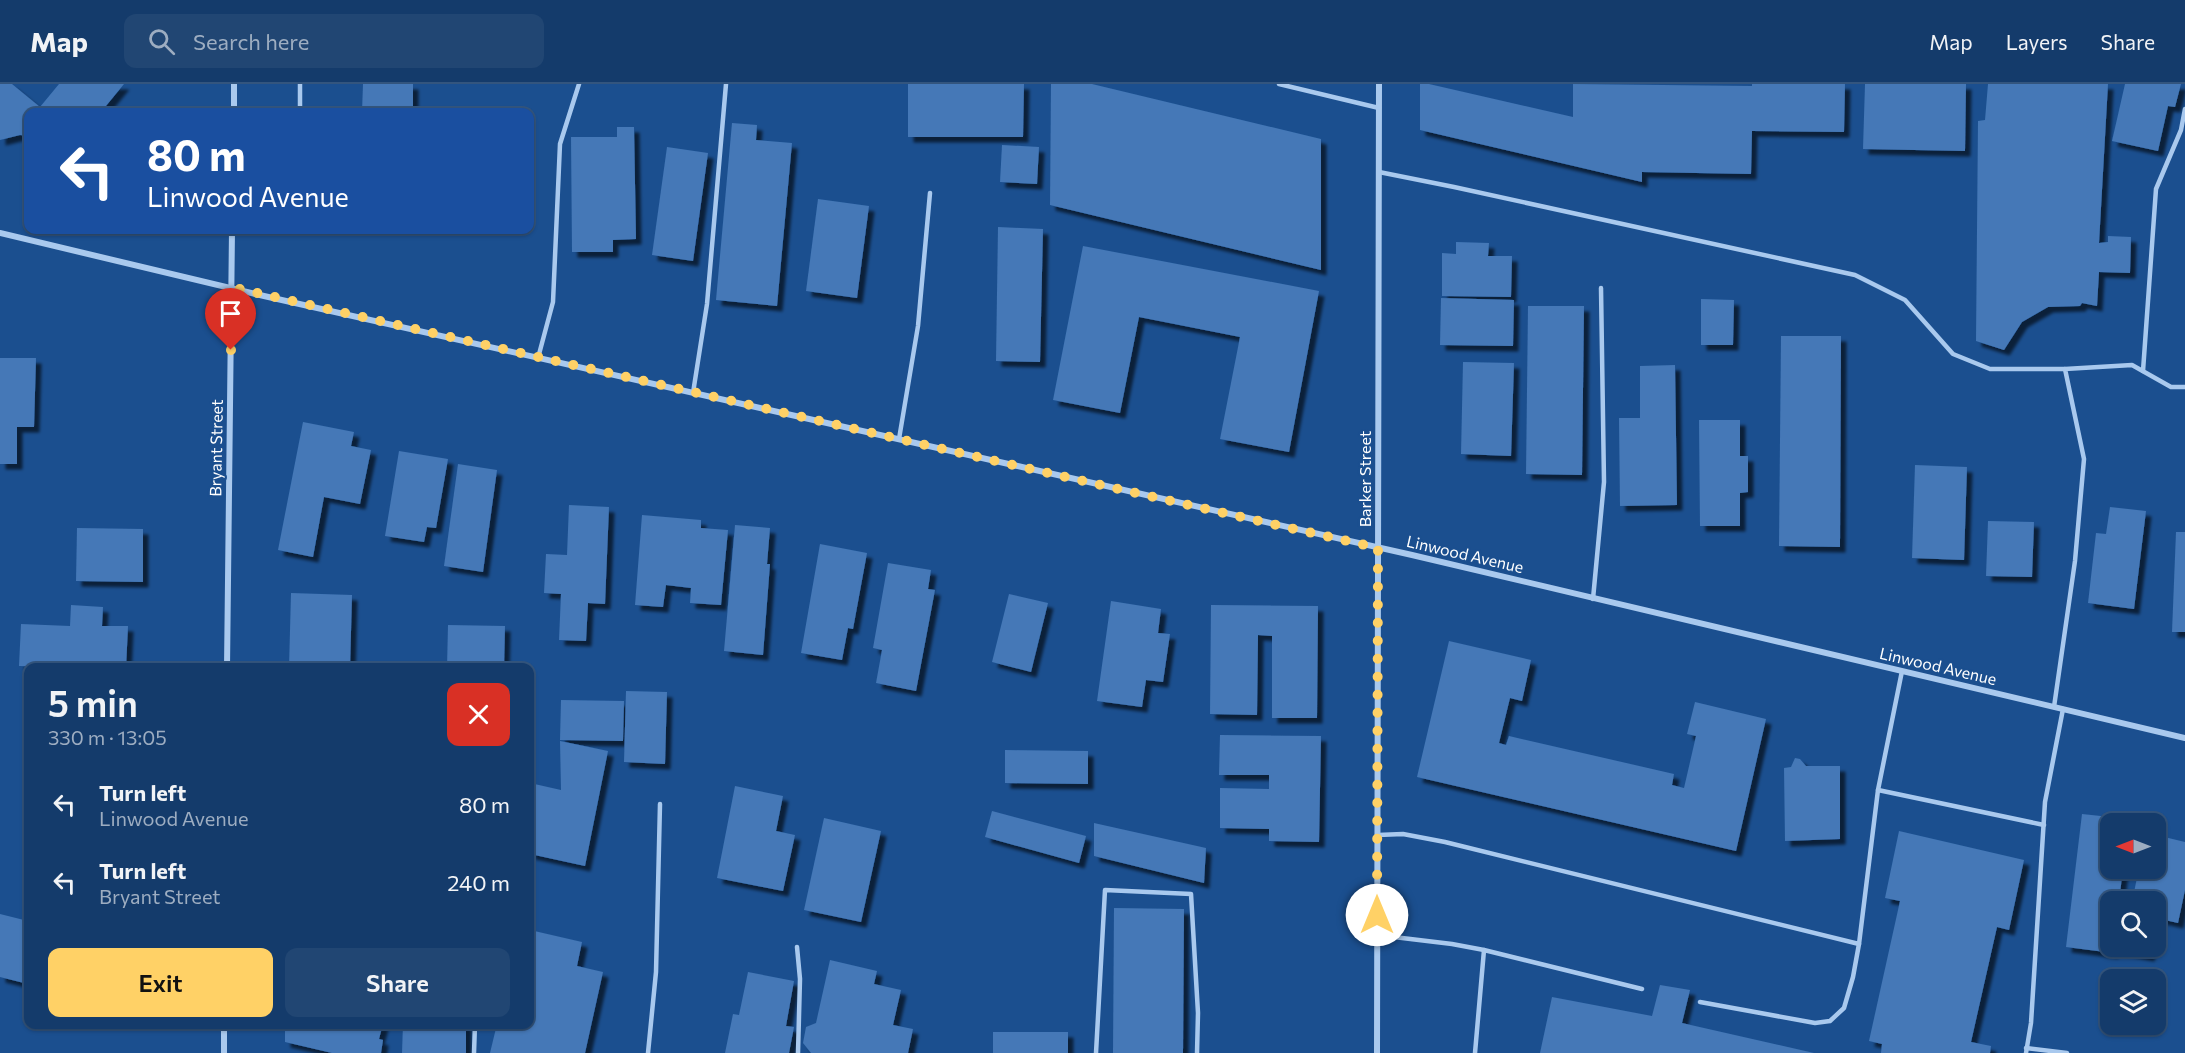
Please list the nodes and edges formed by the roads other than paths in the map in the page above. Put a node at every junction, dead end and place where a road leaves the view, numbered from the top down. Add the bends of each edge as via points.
1 (234, 84) edge
2 (300, 84) edge
3 (579, 84) edge
4 (726, 84) edge
5 (1279, 84) edge
6 (1379, 84) edge
7 (234, 108) edge
8 (300, 108) edge
9 (1379, 108) junction
10 (2185, 109) edge
11 (1379, 172) junction
12 (930, 193) dead end
13 (0, 233) edge
14 (232, 234) edge
15 (231, 287) junction
16 (1601, 288) dead end
17 (538, 358) junction
18 (2065, 369) junction
19 (2143, 371) junction
20 (2185, 387) edge
21 (693, 393) junction
22 (899, 439) junction
23 (1378, 548) junction
24 (1593, 599) junction
25 (227, 663) edge
26 (1902, 671) junction
27 (2054, 707) junction
28 (2063, 709) junction
29 (2185, 738) edge
30 (1878, 790) junction
31 (660, 804) dead end
32 (2044, 825) junction
33 (1378, 835) junction
34 (1377, 935) junction
35 (1859, 944) junction
36 (797, 947) dead end
37 (1484, 950) junction
38 (1642, 989) dead end
39 (1700, 1002) dead end
40 (224, 1029) edge
41 (475, 1029) edge
42 (2026, 1050) edge
43 (224, 1053) edge
44 (474, 1053) edge
45 (648, 1053) edge
46 (798, 1053) edge
47 (1096, 1053) edge
48 (1197, 1053) edge
49 (1377, 1053) edge
50 (1475, 1053) edge
51 (2067, 1053) edge

1 - 7 street
2 - 8 lane
3 - 17 lane via 560,144 553,302
4 - 21 lane via 707,304
5 - 9 lane
6 - 9 street, Barker Street
9 - 11 street, Barker Street
10 - 19 lane via 2181,130 2156,189
11 - 18 lane via 1855,275 1905,300 1953,354 1990,369
11 - 23 street, Barker Street
12 - 22 lane via 918,326
13 - 15 street, Linwood Avenue
14 - 15 street, Bryant Street
15 - 17 street, Linwood Avenue
15 - 25 street, Bryant Street
16 - 24 lane via 1604,482
17 - 21 street, Linwood Avenue
18 - 19 lane via 2132,366
18 - 27 lane via 2084,459 2075,561
19 - 20 lane via 2170,387
21 - 22 street, Linwood Avenue
22 - 23 street, Linwood Avenue
23 - 24 street, Linwood Avenue
23 - 33 street, Barker Street
24 - 26 street, Linwood Avenue
26 - 27 street, Linwood Avenue
26 - 30 lane
27 - 28 street, Linwood Avenue
28 - 29 street, Linwood Avenue
28 - 32 lane
30 - 32 lane
30 - 35 lane
31 - 45 lane via 656,972
32 - 42 lane
33 - 34 street, Barker Street
33 - 35 lane via 1403,834 1435,840
34 - 37 lane
34 - 49 street, Barker Street
35 - 39 lane via 1844,1008 1830,1021 1797,1021
36 - 46 lane
37 - 38 lane
37 - 50 lane
40 - 43 street
41 - 44 lane
42 - 51 lane
47 - 48 lane via 1105,891 1191,894

